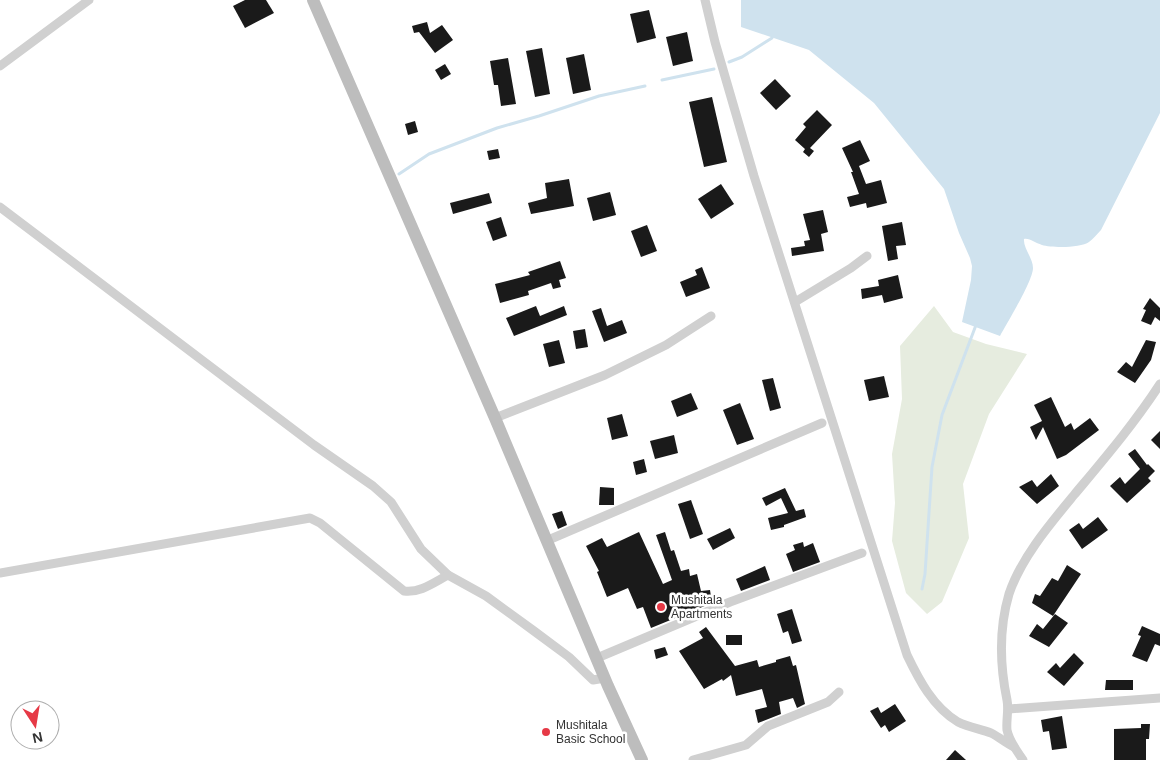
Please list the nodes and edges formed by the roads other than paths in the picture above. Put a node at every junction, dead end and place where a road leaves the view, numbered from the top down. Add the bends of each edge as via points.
1 (89, 0) edge
2 (313, 0) edge
3 (705, 0) edge
4 (0, 66) edge
5 (0, 207) edge
6 (867, 256) dead end
7 (795, 302) junction
8 (711, 316) dead end
9 (1160, 384) edge
10 (495, 418) junction
11 (822, 423) dead end
12 (546, 541) junction
13 (862, 553) dead end
14 (0, 573) edge
15 (448, 575) junction
16 (597, 658) junction
17 (605, 678) junction
18 (839, 692) dead end
19 (1160, 698) edge
20 (1008, 709) junction
21 (1014, 747) junction
22 (642, 760) edge
23 (693, 760) edge
24 (1023, 760) edge

1 - 4 street
2 - 10 main road
3 - 7 street via 754,176
5 - 15 street via 373,486 391,502 421,548
6 - 7 street
7 - 21 street via 907,655 917,677 944,712
8 - 10 street via 666,345 605,375
9 - 20 street via 1141,414 1027,556 1009,594 1002,632 1002,674
10 - 12 main road
11 - 12 street
12 - 16 main road
13 - 16 street via 730,602
14 - 15 street via 310,518 404,591 423,589
15 - 17 street via 486,596 534,630 593,680
16 - 17 main road
17 - 22 main road
18 - 23 street via 828,702 768,726 746,745
19 - 20 street
20 - 21 street via 1007,730
21 - 24 street

